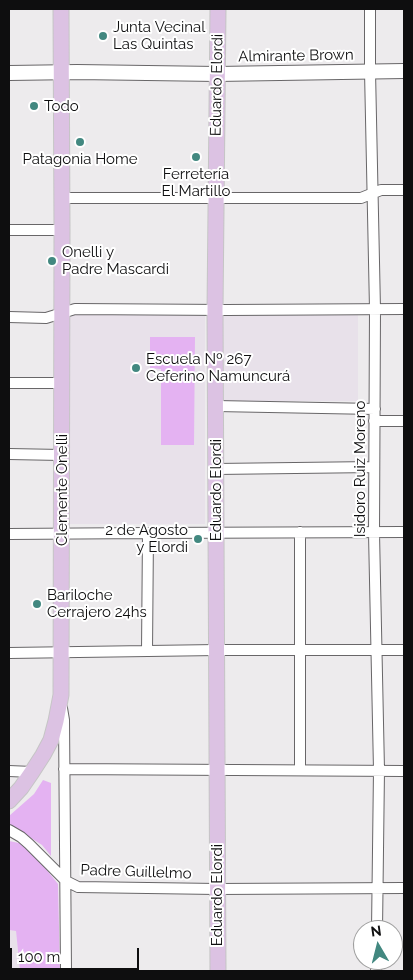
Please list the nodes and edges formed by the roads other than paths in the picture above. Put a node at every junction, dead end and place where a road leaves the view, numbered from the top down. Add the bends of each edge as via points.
1 (61, 9) edge
2 (218, 9) edge
3 (370, 9) edge
4 (370, 71) junction
5 (404, 71) edge
6 (62, 72) junction
7 (9, 73) edge
8 (218, 74) junction
9 (404, 190) edge
10 (373, 194) junction
11 (62, 198) junction
12 (216, 198) junction
13 (9, 230) edge
14 (62, 230) junction
15 (375, 309) junction
16 (404, 309) edge
17 (215, 310) junction
18 (62, 314) junction
19 (9, 317) edge
20 (9, 383) edge
21 (62, 383) junction
22 (216, 406) junction
23 (375, 410) junction
24 (374, 421) junction
25 (404, 421) edge
26 (9, 454) edge
27 (62, 455) junction
28 (374, 467) junction
29 (216, 469) junction
30 (300, 532) junction
31 (404, 532) edge
32 (148, 533) junction
33 (374, 533) junction
34 (9, 534) edge
35 (62, 534) junction
36 (216, 534) junction
37 (216, 650) junction
38 (299, 650) junction
39 (404, 650) edge
40 (376, 651) junction
41 (62, 652) junction
42 (147, 652) junction
43 (9, 653) edge
44 (61, 695) junction
45 (64, 769) junction
46 (217, 770) junction
47 (300, 770) junction
48 (379, 770) junction
49 (404, 771) edge
50 (9, 772) edge
51 (32, 772) junction
52 (9, 801) edge
53 (9, 830) edge
54 (66, 881) junction
55 (378, 888) junction
56 (404, 888) edge
57 (217, 889) junction
58 (377, 920) edge
59 (66, 971) edge
60 (218, 971) edge

1 - 6 main road, Clemente Onelli
2 - 8 main road, Eduardo Elordi
3 - 4 street, Isidoro Ruiz Moreno
4 - 5 main road, Almirante Brown
4 - 8 main road, Almirante Brown
4 - 10 street, Isidoro Ruiz Moreno
6 - 7 main road, Almirante Brown
6 - 8 main road, Almirante Brown
6 - 11 main road, Clemente Onelli
8 - 12 main road, Eduardo Elordi
9 - 10 street via 381,190
10 - 12 street via 361,198
10 - 15 street, Isidoro Ruiz Moreno
11 - 12 street
11 - 14 main road, Clemente Onelli
12 - 17 main road, Eduardo Elordi
13 - 14 street
14 - 18 main road, Clemente Onelli
15 - 16 street
15 - 17 street
15 - 23 street, Isidoro Ruiz Moreno
17 - 18 street via 75,309
17 - 22 main road, Eduardo Elordi
18 - 19 street via 46,318
18 - 21 main road, Clemente Onelli
20 - 21 street
21 - 27 main road, Clemente Onelli
22 - 23 street
22 - 29 main road, Eduardo Elordi
23 - 24 street, Isidoro Ruiz Moreno
24 - 25 street
24 - 28 street, Isidoro Ruiz Moreno
26 - 27 street
27 - 35 main road, Clemente Onelli
28 - 29 street
28 - 33 street, Isidoro Ruiz Moreno
29 - 36 main road, Eduardo Elordi
30 - 33 street
30 - 36 street
30 - 38 street
31 - 33 street
32 - 35 street
32 - 36 street
32 - 42 street
33 - 40 street, Isidoro Ruiz Moreno
34 - 35 street
35 - 41 main road, Clemente Onelli
36 - 37 main road, Eduardo Elordi
37 - 38 street
37 - 42 street
37 - 46 main road, Eduardo Elordi
38 - 40 street
38 - 47 street
39 - 40 street
40 - 48 street, Isidoro Ruiz Moreno
41 - 42 street
41 - 43 street
41 - 44 main road, Clemente Onelli
44 - 45 street, Clemente Onelli
44 - 51 main road via 51,740
45 - 46 street
45 - 54 street, Clemente Onelli
46 - 47 street
46 - 57 main road, Eduardo Elordi
47 - 48 street
48 - 49 street
48 - 55 street, Isidoro Ruiz Moreno
50 - 51 street
51 - 52 main road
53 - 54 street, Padre Guillelmo via 30,844
54 - 57 street, Padre Guillelmo via 78,887
54 - 59 street, Clemente Onelli
55 - 56 street, Padre Guillelmo
55 - 57 street, Padre Guillelmo
55 - 58 street, Isidoro Ruiz Moreno
57 - 60 main road, Eduardo Elordi

